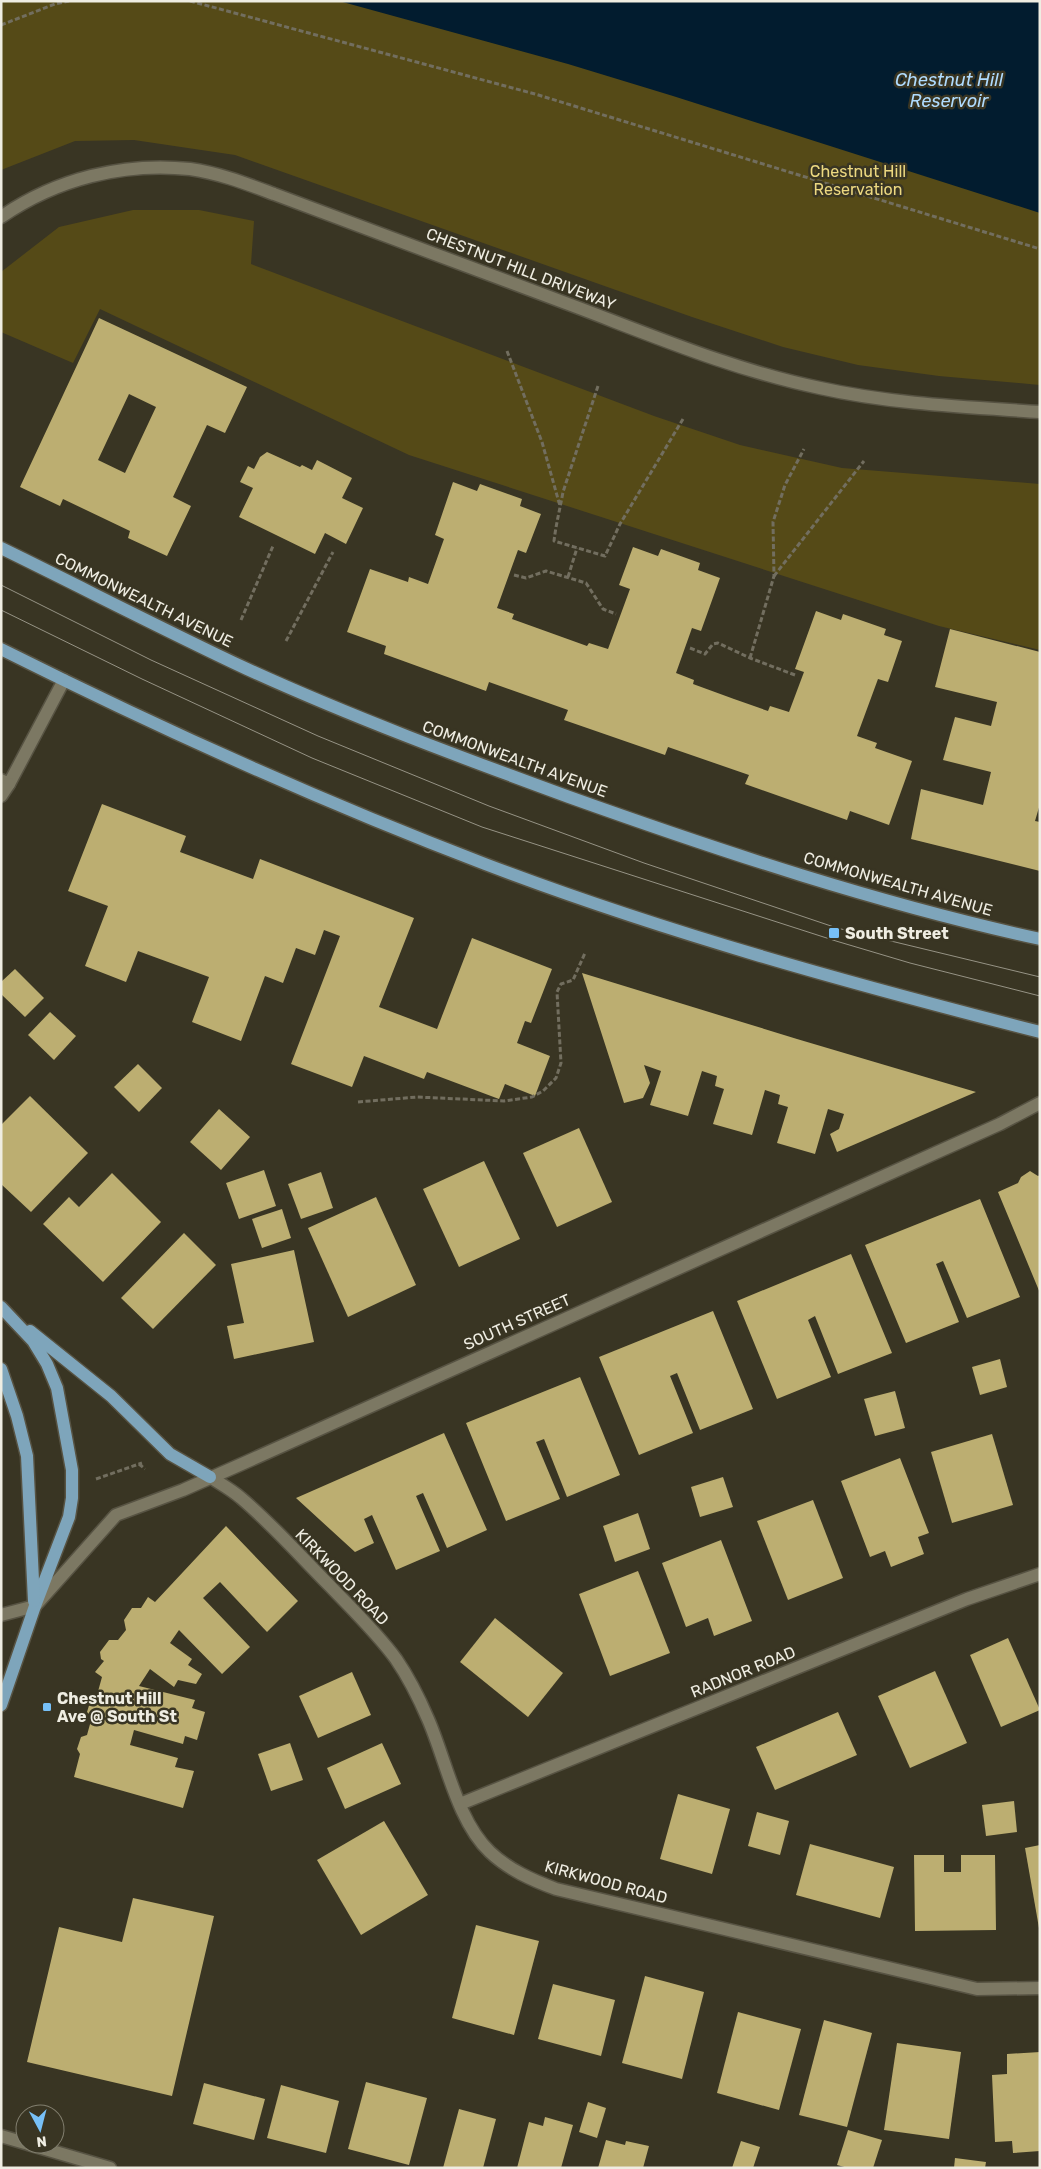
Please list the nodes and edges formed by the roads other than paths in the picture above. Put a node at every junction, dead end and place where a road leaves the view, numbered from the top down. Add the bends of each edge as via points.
1 (1, 217) edge
2 (1040, 412) edge
3 (1, 548) edge
4 (1, 649) edge
5 (64, 680) junction
6 (5, 782) edge
7 (1, 796) edge
8 (1040, 940) edge
9 (1040, 1032) edge
10 (1040, 1103) edge
11 (5, 1311) edge
12 (1, 1369) edge
13 (210, 1477) junction
14 (1040, 1574) edge
15 (35, 1606) junction
16 (1, 1615) edge
17 (1, 1705) edge
18 (460, 1804) junction
19 (1040, 1988) edge
20 (1, 2136) edge
21 (15, 2140) edge
22 (62, 2154) edge
23 (110, 2168) edge

1 - 2 street, CHESTNUT HILL DRIVEWAY via 52,188 88,176 155,167 191,170 274,194 660,339 765,375 873,397
3 - 8 main road, COMMONWEALTH AVENUE via 247,669 494,770 747,858
4 - 5 main road
5 - 6 street
5 - 9 main road via 243,764 488,865 744,952
6 - 7 street
10 - 13 street, SOUTH STREET via 991,1128
11 - 13 main road via 111,1396 170,1454
11 - 15 main road via 33,1341 47,1364 57,1388 72,1470 69,1518
12 - 15 main road via 27,1456
13 - 15 street, SOUTH STREET via 116,1515
13 - 18 street, KIRKWOOD ROAD via 241,1498 275,1530 375,1633 395,1659 429,1720
14 - 18 street, RADNOR ROAD via 958,1602
15 - 16 street
15 - 17 main road
18 - 19 street, KIRKWOOD ROAD via 474,1832 490,1852 510,1868 556,1889 977,1989
20 - 21 street
22 - 23 street

